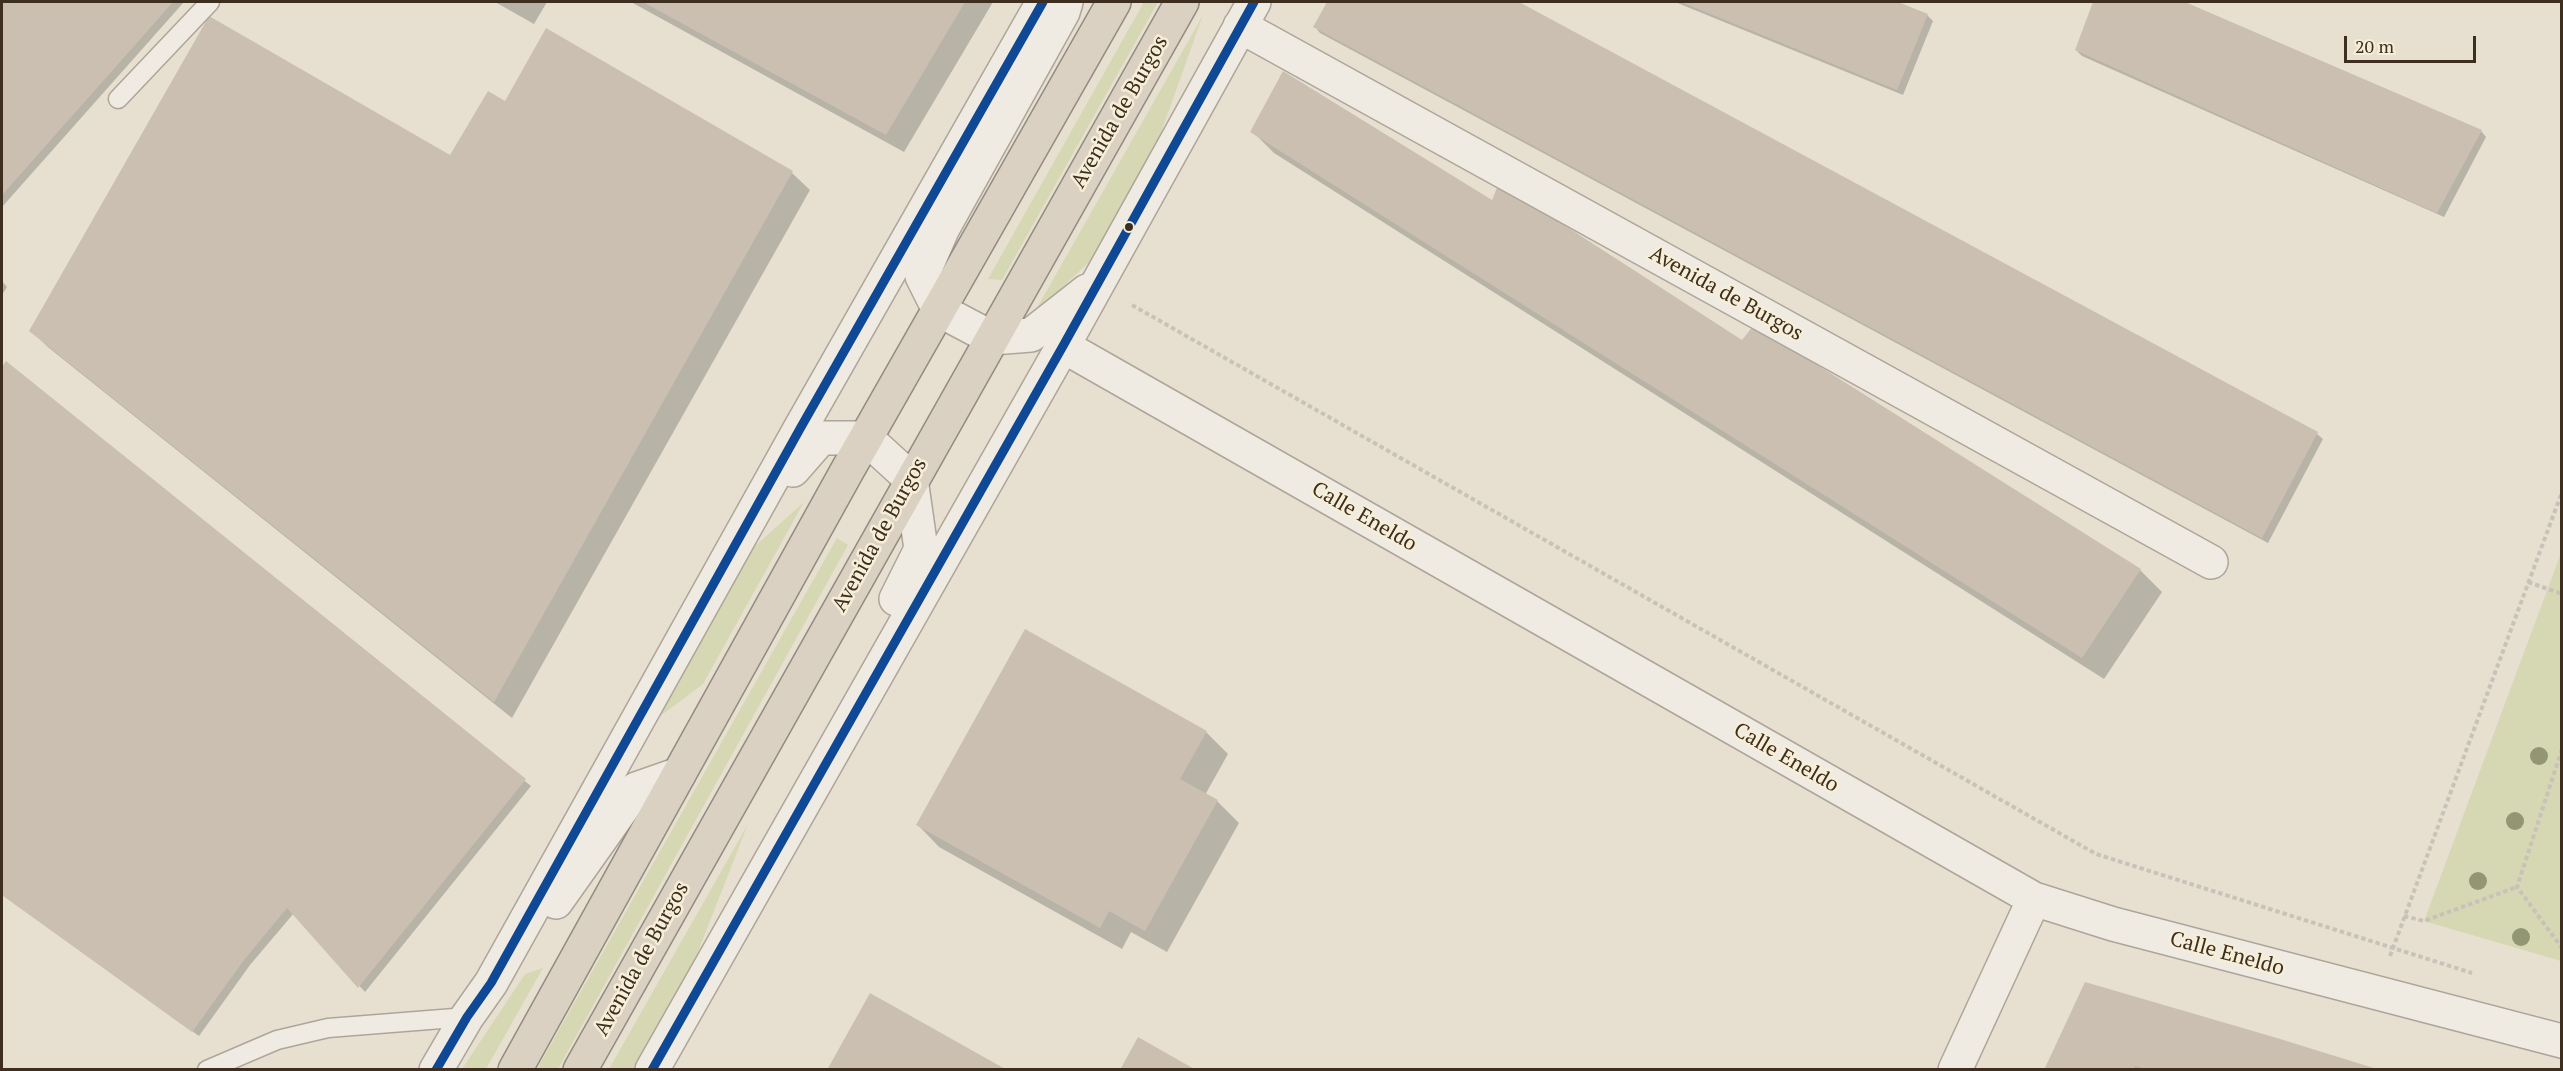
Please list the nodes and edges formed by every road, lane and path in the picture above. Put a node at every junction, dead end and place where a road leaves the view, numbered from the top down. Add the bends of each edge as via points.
1 (210, 2) edge
2 (1042, 2) edge
3 (1066, 2) edge
4 (1114, 2) edge
5 (1182, 2) edge
6 (1243, 10) edge
7 (118, 99) dead end
8 (1095, 284) junction
9 (939, 310) junction
10 (992, 338) junction
11 (1063, 346) junction
12 (866, 438) junction
13 (911, 479) junction
14 (2562, 492) edge
15 (753, 515) junction
16 (2211, 562) dead end
17 (2528, 582) junction
18 (2562, 594) edge
19 (2562, 749) edge
20 (679, 774) junction
21 (774, 855) junction
22 (2517, 887) junction
23 (2034, 899) junction
24 (2404, 915) junction
25 (2392, 948) junction
26 (2562, 948) edge
27 (2482, 977) dead end
28 (491, 983) junction
29 (2380, 993) junction
30 (467, 1017) junction
31 (2562, 1041) edge
32 (207, 1070) edge
33 (436, 1070) edge
34 (515, 1070) edge
35 (580, 1070) edge
36 (652, 1070) edge
37 (1955, 1070) edge

1 - 7 lane
2 - 15 street
3 - 9 street via 943,228 922,276
4 - 9 highway
5 - 10 highway, Avenida de Burgos
6 - 8 street, Avenida de Burgos via 1215,71
6 - 16 street, Avenida de Burgos
8 - 10 street via 1031,334
8 - 11 street, Avenida de Burgos
8 - 25 path via 2096,854
9 - 10 street
9 - 12 highway
10 - 13 highway, Avenida de Burgos
11 - 21 street, Avenida de Burgos
11 - 23 street, Calle Eneldo
12 - 13 street
12 - 15 street via 821,438
12 - 20 highway
13 - 21 street via 921,549 857,675
13 - 35 highway, Avenida de Burgos
14 - 17 path
15 - 28 street
17 - 18 path
17 - 24 path
19 - 22 path
20 - 28 street via 636,789 576,877
20 - 34 highway
21 - 36 street, Avenida de Burgos
22 - 24 path via 2424,921
22 - 26 path
23 - 29 street, Calle Eneldo via 2113,924
23 - 37 street
24 - 25 path
25 - 27 path
25 - 29 path
28 - 30 street
29 - 31 street, Calle Eneldo
30 - 32 lane via 328,1028 277,1040
30 - 33 street

